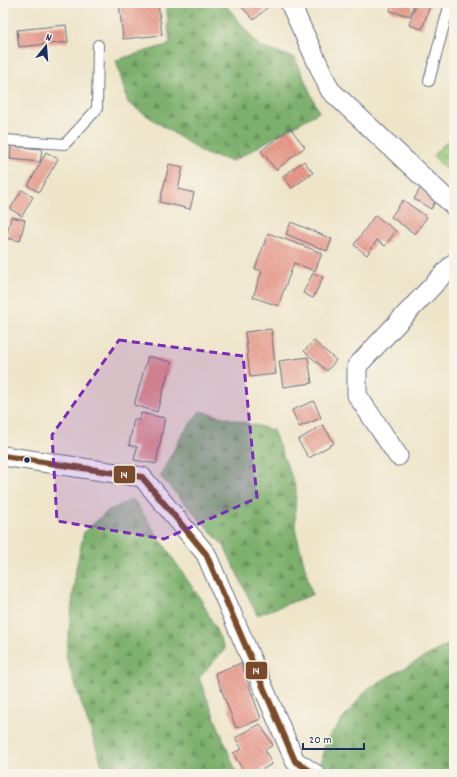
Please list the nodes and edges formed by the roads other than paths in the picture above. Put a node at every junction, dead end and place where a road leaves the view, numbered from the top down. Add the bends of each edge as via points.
1 (290, 3) edge
2 (450, 3) edge
3 (98, 45) dead end
4 (429, 80) dead end
5 (3, 140) edge
6 (454, 206) edge
7 (454, 263) edge
8 (3, 456) edge
9 (398, 456) dead end
10 (314, 774) edge

1 - 6 street via 330,90
2 - 4 lane
3 - 5 lane via 97,109 65,144
7 - 9 street via 357,366 357,395
8 - 10 street via 142,477 206,554 295,761

